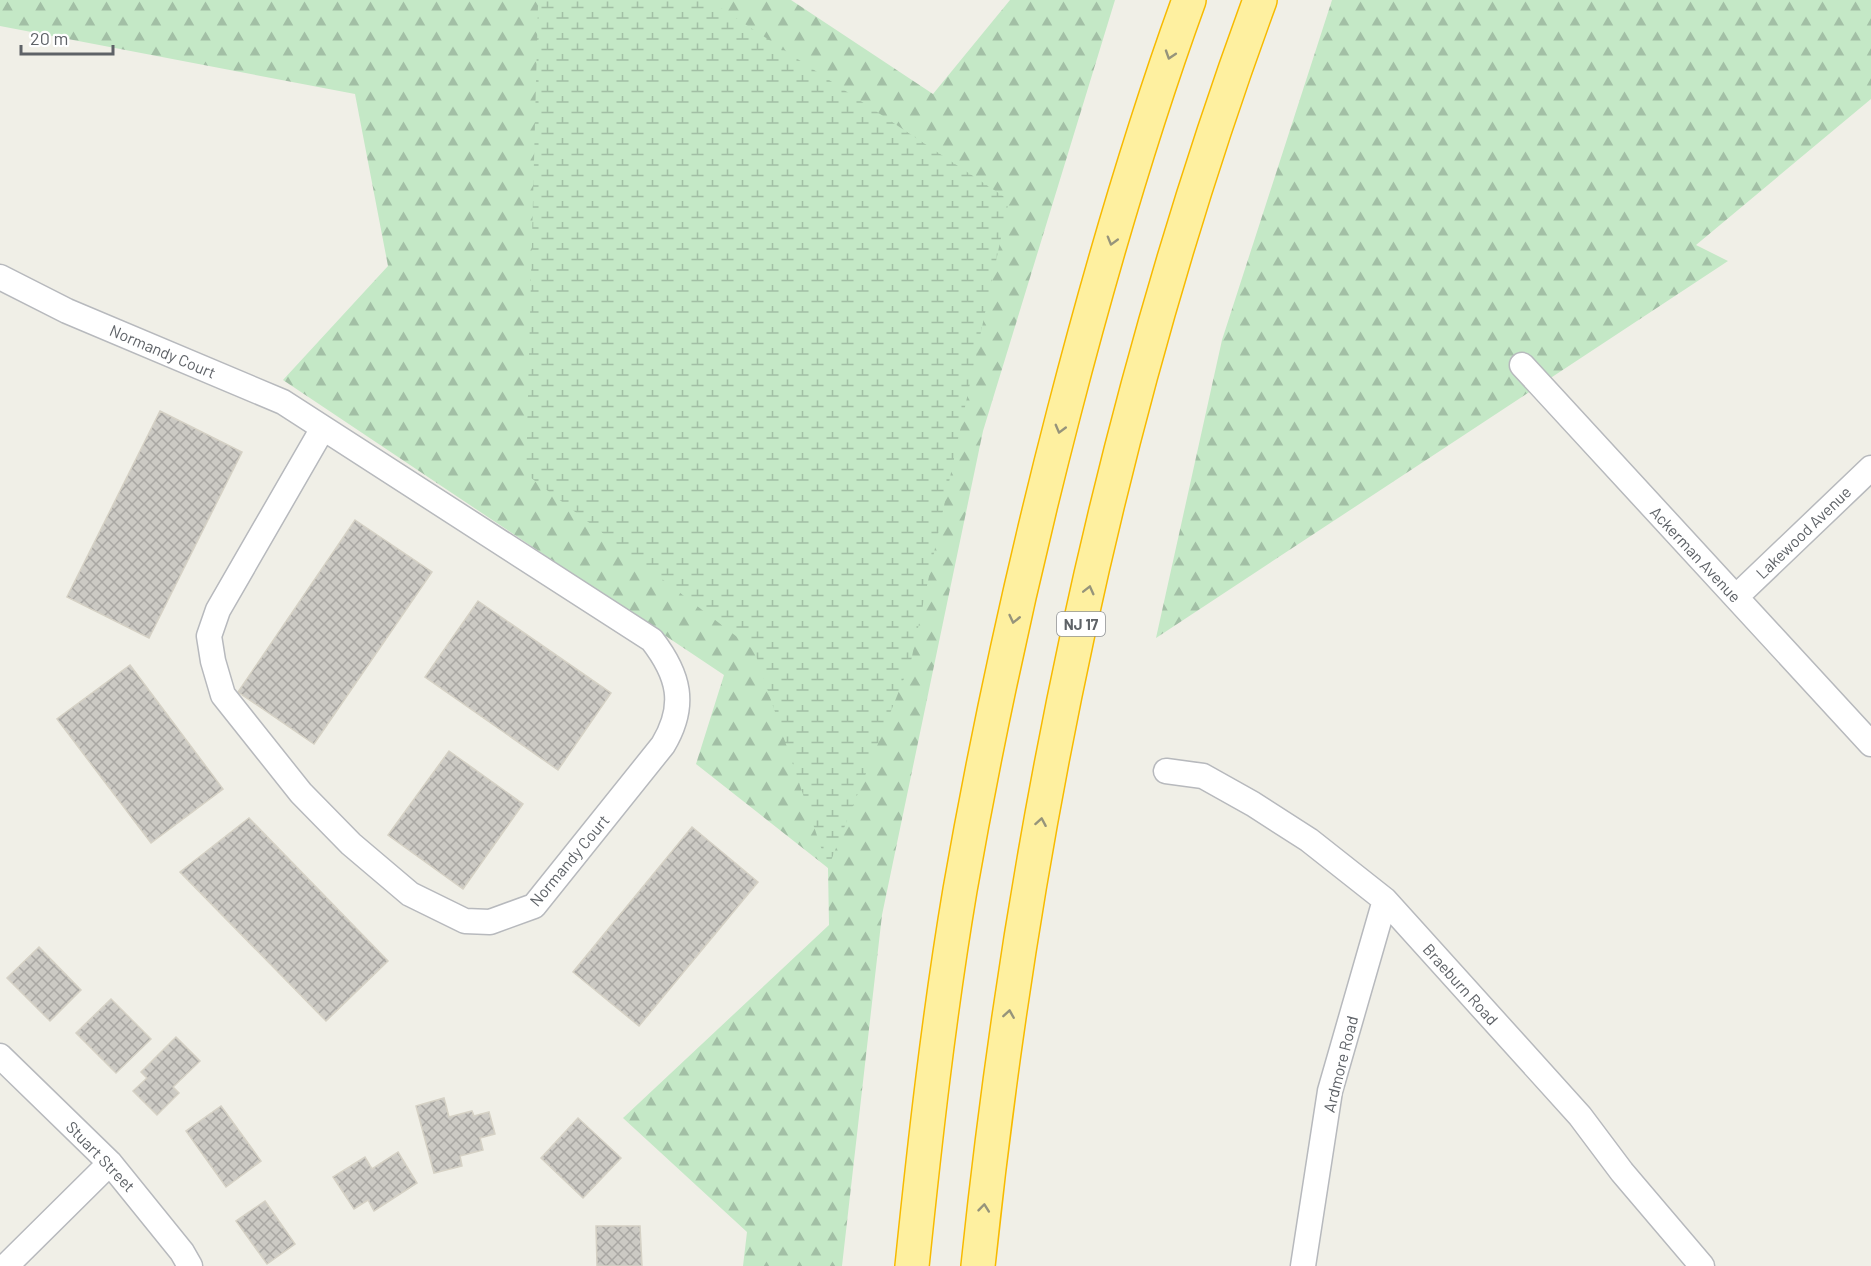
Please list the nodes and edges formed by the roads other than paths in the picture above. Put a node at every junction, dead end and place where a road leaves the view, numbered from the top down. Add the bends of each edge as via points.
1 (1190, 0) edge
2 (1260, 0) edge
3 (0, 277) edge
4 (1522, 365) dead end
5 (323, 428) junction
6 (1871, 468) edge
7 (1736, 597) junction
8 (1871, 744) edge
9 (1166, 771) dead end
10 (1385, 900) junction
11 (0, 1056) edge
12 (110, 1163) junction
13 (6, 1266) edge
14 (190, 1266) edge
15 (912, 1266) edge
16 (978, 1266) edge
17 (1304, 1266) edge
18 (1702, 1266) edge

1 -> 15 highway via 1083,340 1002,672 979,783 944,995
16 -> 2 highway, NJ 17 via 1021,936 1060,718 1139,385 1202,171
3 - 5 street, Normandy Court via 67,311 283,402
4 - 7 street, Ackerman Avenue
5 - 5 street, Normandy Court via 652,640 668,661 676,683 678,706 670,733 534,906 490,922 465,921 410,894 351,844 302,793 223,695 209,636 218,610
6 - 7 street, Lakewood Avenue
7 - 8 street, Ackerman Avenue
9 - 10 street, Braeburn Road via 1203,776 1253,804 1309,840
10 - 17 street, Ardmore Road via 1330,1091
10 - 18 street, Braeburn Road via 1580,1116
11 - 12 street, Stuart Street
12 - 13 street
12 - 14 street, Stuart Street

